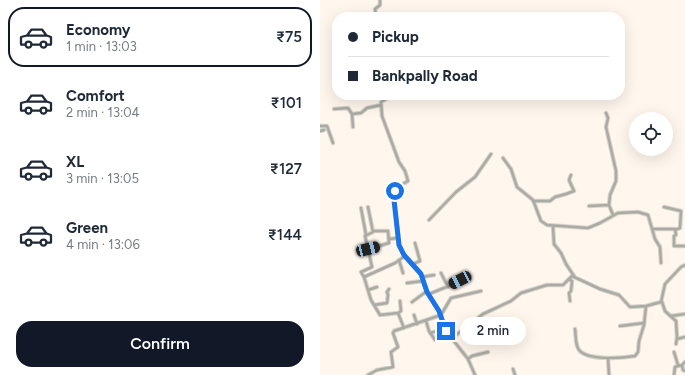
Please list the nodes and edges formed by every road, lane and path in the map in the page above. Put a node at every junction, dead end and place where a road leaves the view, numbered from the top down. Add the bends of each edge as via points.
1 (380, 0) edge
2 (375, 12) edge
3 (385, 100) edge
4 (381, 105) junction
5 (334, 109) dead end
6 (606, 113) dead end
7 (352, 114) junction
8 (320, 126) edge
9 (353, 127) dead end
10 (333, 142) dead end
11 (492, 154) dead end
12 (503, 158) dead end
13 (571, 175) dead end
14 (533, 201) junction
15 (609, 205) junction
16 (589, 206) dead end
17 (368, 207) dead end
18 (664, 207) dead end
19 (361, 208) dead end
20 (613, 216) junction
21 (429, 220) dead end
22 (553, 227) junction
23 (652, 229) junction
24 (675, 230) junction
25 (373, 232) junction
26 (366, 235) junction
27 (398, 238) junction
28 (389, 239) junction
29 (415, 243) dead end
30 (685, 246) edge
31 (368, 249) junction
32 (405, 256) junction
33 (400, 260) junction
34 (413, 264) junction
35 (661, 264) dead end
36 (685, 265) edge
37 (403, 273) dead end
38 (441, 273) dead end
39 (363, 275) junction
40 (434, 275) dead end
41 (470, 276) dead end
42 (574, 276) junction
43 (423, 279) junction
44 (569, 279) junction
45 (407, 283) dead end
46 (377, 287) dead end
47 (448, 287) junction
48 (389, 289) dead end
49 (368, 290) junction
50 (427, 291) junction
51 (481, 292) dead end
52 (430, 294) junction
53 (400, 301) dead end
54 (570, 301) dead end
55 (412, 302) dead end
56 (662, 302) junction
57 (374, 305) junction
58 (646, 306) junction
59 (398, 313) junction
60 (685, 314) edge
61 (414, 315) dead end
62 (441, 315) junction
63 (671, 316) junction
64 (426, 320) junction
65 (644, 323) junction
66 (417, 324) junction
67 (620, 326) dead end
68 (404, 328) junction
69 (445, 329) junction
70 (575, 329) dead end
71 (430, 333) junction
72 (685, 337) edge
73 (451, 338) junction
74 (677, 339) junction
75 (435, 340) dead end
76 (676, 344) dead end
77 (488, 352) dead end
78 (674, 352) dead end
79 (608, 358) junction
80 (468, 359) junction
81 (685, 362) edge
82 (678, 366) junction
83 (682, 366) junction
84 (513, 368) dead end
85 (685, 371) edge
86 (368, 375) edge
87 (475, 375) edge
88 (515, 375) edge
89 (609, 375) edge
90 (674, 375) edge

1 - 2 street via 380,5 374,9
3 - 4 street
4 - 7 street
4 - 27 street via 384,123 408,181 396,190 394,198
5 - 7 street via 349,108
6 - 15 street via 606,127 616,172
7 - 9 street
8 - 10 street via 327,126
11 - 21 street via 475,177 456,192
12 - 14 street via 517,187
13 - 14 street via 569,180 574,190 550,201
14 - 22 street via 542,222
15 - 16 street
15 - 20 street
17 - 25 street
18 - 24 street via 681,211 680,228
19 - 26 street
20 - 22 street via 590,228
20 - 23 street via 641,212 648,216
22 - 42 street via 554,244
23 - 24 street
23 - 35 street via 660,247
24 - 30 street via 674,246
25 - 26 street
25 - 28 street via 387,231
26 - 31 street
27 - 28 street
27 - 32 street
28 - 31 street via 388,244
29 - 34 street via 420,260
31 - 39 street via 372,267 362,271
32 - 33 street
32 - 34 street
33 - 37 street
33 - 39 street
34 - 43 street
36 - 56 street via 665,284
38 - 47 street
39 - 49 street
40 - 43 street
41 - 47 street
42 - 44 street
42 - 58 street via 619,295 628,306
43 - 45 street
43 - 50 street
44 - 54 street via 572,281
44 - 73 street via 562,285 547,285 521,293 511,301 484,314
46 - 49 street
47 - 52 street
48 - 57 street via 387,302
49 - 57 street
50 - 52 street
50 - 55 street
51 - 62 street via 450,298
52 - 62 street
53 - 59 street via 401,311
56 - 58 street
56 - 63 street via 665,311
57 - 59 street via 381,316
58 - 65 street
59 - 68 street
60 - 63 street
61 - 66 street
62 - 64 street
62 - 69 street
63 - 74 street via 676,322
64 - 66 street
64 - 71 street
65 - 67 street
65 - 79 street via 636,355
66 - 68 street
68 - 86 street via 393,332 398,347 391,351 393,367 377,370
69 - 71 street
69 - 73 street
70 - 79 street via 579,350 586,355
71 - 75 street
72 - 74 street
73 - 80 street
74 - 76 street
77 - 80 street
78 - 82 street
79 - 89 street
80 - 87 street
81 - 83 street
82 - 83 street
82 - 90 street
83 - 85 street
84 - 88 street

